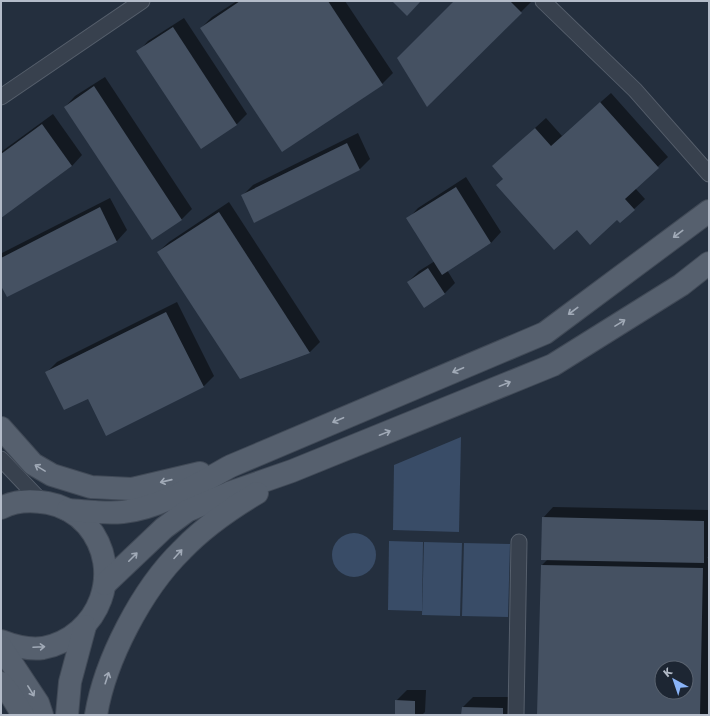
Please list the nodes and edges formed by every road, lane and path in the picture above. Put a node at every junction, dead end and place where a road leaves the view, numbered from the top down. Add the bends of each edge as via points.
1 (142, 1) edge
2 (543, 1) edge
3 (1, 97) edge
4 (709, 174) edge
5 (709, 211) edge
6 (709, 263) edge
7 (1, 428) edge
8 (1, 459) edge
9 (231, 466) junction
10 (292, 471) junction
11 (41, 501) junction
12 (1, 508) edge
13 (68, 510) junction
14 (519, 542) dead end
15 (105, 584) junction
16 (85, 626) junction
17 (1, 641) edge
18 (1, 648) edge
19 (1, 684) edge
20 (23, 715) edge
21 (42, 715) edge
22 (67, 715) edge
23 (96, 715) edge
24 (516, 715) edge

1 - 3 street
2 - 4 street via 635,90
5 -> 9 main road via 544,333
10 -> 6 main road via 553,365 681,285
9 -> 7 main road via 132,489 91,487 52,475 33,464
8 - 11 street
9 - 13 main road via 187,490 146,507 105,513
15 -> 10 main road via 164,528 187,511
23 -> 10 main road via 106,677 120,640 163,571 181,550 204,530 235,506
11 - 12 main road via 10,504
11 - 13 main road
13 - 15 main road via 79,517 95,535 104,558
14 - 24 street
15 - 16 main road via 99,606
17 -> 16 main road via 18,647 42,648 65,640
16 - 22 main road via 70,682
18 -> 21 main road via 38,703
19 - 20 main road

